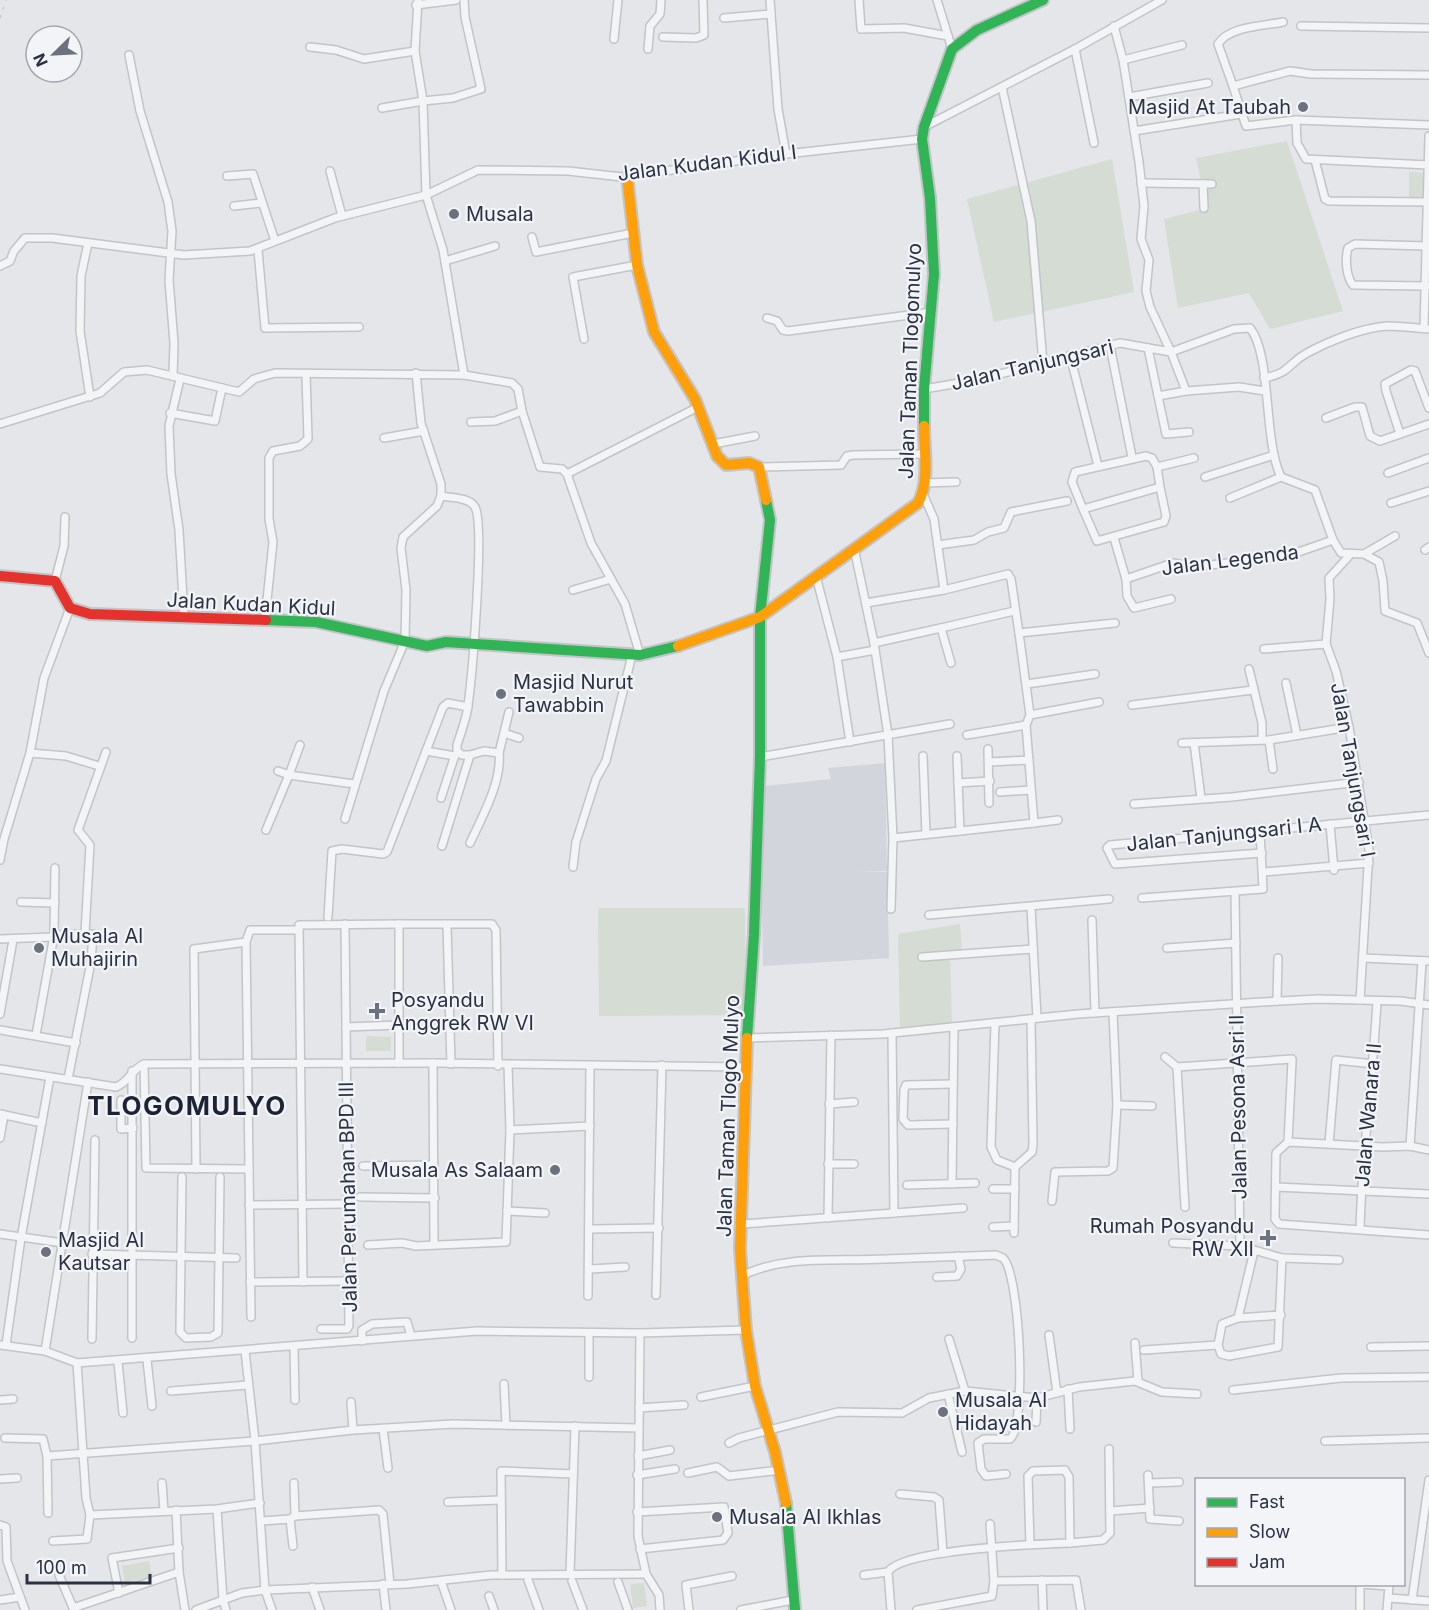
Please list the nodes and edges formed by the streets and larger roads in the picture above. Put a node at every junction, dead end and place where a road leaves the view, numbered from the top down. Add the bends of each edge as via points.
1 (456, 0) edge
2 (464, 0) edge
3 (618, 0) edge
4 (661, 0) edge
5 (703, 0) edge
6 (770, 0) edge
7 (859, 0) edge
8 (937, 0) edge
9 (1044, 0) edge
10 (1162, 0) edge
11 (417, 2) edge
12 (771, 14) junction
13 (724, 18) dead end
14 (1283, 22) dead end
15 (1114, 26) junction
16 (1301, 26) dead end
17 (1429, 28) edge
18 (948, 36) junction
19 (663, 37) dead end
20 (614, 39) dead end
21 (1182, 45) dead end
22 (310, 47) dead end
23 (648, 49) dead end
24 (952, 49) junction
25 (1075, 49) junction
26 (415, 51) junction
27 (129, 55) dead end
28 (1123, 60) junction
29 (1429, 75) edge
30 (1208, 83) dead end
31 (1233, 86) junction
32 (1002, 87) junction
33 (1129, 97) junction
34 (423, 101) junction
35 (382, 108) dead end
36 (1241, 114) junction
37 (1296, 120) junction
38 (1429, 125) edge
39 (924, 127) junction
40 (1134, 131) junction
41 (1429, 136) edge
42 (922, 139) junction
43 (1094, 143) dead end
44 (786, 154) junction
45 (1315, 160) junction
46 (1428, 165) edge
47 (330, 171) dead end
48 (227, 176) dead end
49 (627, 176) junction
50 (1141, 183) junction
51 (1203, 184) junction
52 (1212, 184) dead end
53 (426, 195) junction
54 (261, 202) junction
55 (1428, 202) edge
56 (234, 206) dead end
57 (1204, 208) dead end
58 (342, 216) junction
59 (633, 234) junction
60 (532, 237) dead end
61 (275, 241) junction
62 (88, 243) junction
63 (495, 246) dead end
64 (1427, 246) junction
65 (258, 250) junction
66 (170, 254) junction
67 (445, 261) junction
68 (637, 265) junction
69 (0, 266) edge
70 (1426, 286) junction
71 (932, 312) junction
72 (767, 318) dead end
73 (358, 327) dead end
74 (1426, 329) edge
75 (584, 339) dead end
76 (1110, 346) junction
77 (1148, 348) junction
78 (1171, 352) junction
79 (1070, 355) junction
80 (1043, 363) junction
81 (416, 373) junction
82 (306, 375) junction
83 (464, 375) junction
84 (176, 377) junction
85 (1264, 378) junction
86 (222, 388) junction
87 (924, 389) junction
88 (1186, 391) junction
89 (1264, 391) junction
90 (1158, 396) junction
91 (90, 397) junction
92 (698, 407) junction
93 (1429, 408) edge
94 (522, 411) junction
95 (170, 412) junction
96 (1326, 418) dead end
97 (471, 422) dead end
98 (0, 424) edge
99 (1429, 424) edge
100 (423, 430) junction
101 (1189, 432) dead end
102 (1400, 434) junction
103 (755, 436) dead end
104 (384, 438) dead end
105 (713, 444) junction
106 (923, 454) junction
107 (1274, 455) junction
108 (1132, 457) junction
109 (1194, 458) dead end
110 (1429, 458) edge
111 (1098, 466) junction
112 (759, 467) junction
113 (1157, 467) junction
114 (1388, 473) dead end
115 (567, 474) junction
116 (1205, 477) dead end
117 (1281, 477) junction
118 (956, 482) dead end
119 (1160, 487) junction
120 (923, 489) junction
121 (1429, 491) edge
122 (441, 496) junction
123 (1230, 498) dead end
124 (1067, 501) dead end
125 (1391, 503) dead end
126 (1083, 509) junction
127 (66, 517) dead end
128 (1395, 536) dead end
129 (1114, 538) junction
130 (1333, 540) junction
131 (938, 545) junction
132 (854, 547) junction
133 (1364, 554) junction
134 (1349, 555) junction
135 (0, 576) edge
136 (816, 576) junction
137 (611, 579) junction
138 (1126, 579) junction
139 (55, 581) junction
140 (573, 590) dead end
141 (944, 590) junction
142 (1171, 599) dead end
143 (867, 603) junction
144 (70, 608) junction
145 (1014, 611) junction
146 (184, 617) junction
147 (760, 617) junction
148 (265, 620) junction
149 (1115, 623) dead end
150 (941, 628) junction
151 (1019, 633) junction
152 (405, 641) junction
153 (1326, 644) junction
154 (476, 645) junction
155 (874, 647) junction
156 (1264, 649) dead end
157 (1429, 653) edge
158 (636, 655) junction
159 (837, 657) junction
160 (951, 663) dead end
161 (1249, 669) dead end
162 (1095, 674) dead end
163 (1286, 683) dead end
164 (1026, 684) junction
165 (1253, 690) junction
166 (1099, 702) dead end
167 (1132, 705) dead end
168 (468, 707) junction
169 (509, 712) dead end
170 (1030, 715) junction
171 (950, 724) dead end
172 (1026, 725) junction
173 (1349, 727) junction
174 (504, 733) junction
175 (888, 735) junction
176 (967, 735) dead end
177 (1297, 735) junction
178 (519, 738) dead end
179 (1265, 740) junction
180 (850, 742) junction
181 (1182, 743) dead end
182 (1194, 743) junction
183 (300, 745) dead end
184 (988, 748) dead end
185 (426, 751) junction
186 (106, 752) dead end
187 (30, 753) junction
188 (499, 753) junction
189 (456, 754) junction
190 (470, 755) junction
191 (923, 756) dead end
192 (957, 756) dead end
193 (760, 757) junction
194 (1029, 760) junction
195 (988, 762) junction
196 (99, 766) junction
197 (1273, 769) dead end
198 (278, 771) dead end
199 (289, 775) junction
200 (990, 781) junction
201 (1359, 782) junction
202 (958, 783) junction
203 (354, 784) junction
204 (1031, 790) junction
205 (1000, 792) dead end
206 (441, 798) dead end
207 (1201, 798) junction
208 (989, 803) dead end
209 (1134, 804) dead end
210 (1429, 815) edge
211 (345, 819) dead end
212 (1058, 820) dead end
213 (1363, 820) junction
214 (1034, 823) junction
215 (1330, 824) junction
216 (266, 830) dead end
217 (960, 831) junction
218 (1260, 832) junction
219 (926, 834) junction
220 (893, 837) junction
221 (470, 843) dead end
222 (442, 846) dead end
223 (1262, 854) junction
224 (0, 860) edge
225 (1369, 865) junction
226 (573, 867) dead end
227 (55, 868) dead end
228 (1334, 868) junction
229 (1264, 873) junction
230 (1235, 893) junction
231 (1142, 898) dead end
232 (1109, 899) dead end
233 (21, 902) dead end
234 (55, 903) junction
235 (1031, 907) junction
236 (891, 909) dead end
237 (929, 915) dead end
238 (328, 916) dead end
239 (1092, 920) dead end
240 (345, 924) junction
241 (401, 924) junction
242 (447, 925) junction
243 (299, 930) junction
244 (89, 934) junction
245 (54, 936) junction
246 (0, 939) edge
247 (13, 940) junction
248 (246, 942) junction
249 (1236, 944) junction
250 (1167, 948) dead end
251 (1033, 949) junction
252 (922, 957) dead end
253 (1278, 958) dead end
254 (1363, 958) junction
255 (1426, 961) edge
256 (1360, 1000) junction
257 (1277, 1001) junction
258 (1377, 1001) junction
259 (1420, 1003) junction
260 (1236, 1004) junction
261 (1429, 1005) edge
262 (1113, 1012) junction
263 (1095, 1013) junction
264 (0, 1014) edge
265 (1034, 1018) junction
266 (996, 1023) junction
267 (399, 1025) junction
268 (346, 1027) junction
269 (954, 1027) junction
270 (0, 1030) edge
271 (892, 1033) junction
272 (36, 1035) junction
273 (831, 1035) junction
274 (747, 1038) junction
275 (76, 1043) junction
276 (1165, 1057) dead end
277 (1237, 1062) junction
278 (195, 1063) junction
279 (399, 1063) junction
280 (433, 1063) junction
281 (144, 1064) junction
282 (248, 1064) junction
283 (300, 1064) junction
284 (347, 1064) junction
285 (451, 1064) junction
286 (1374, 1064) junction
287 (498, 1065) junction
288 (508, 1065) junction
289 (662, 1065) junction
290 (590, 1066) junction
291 (745, 1067) junction
292 (1177, 1067) junction
293 (0, 1069) edge
294 (132, 1071) junction
295 (50, 1077) junction
296 (68, 1079) junction
297 (88, 1082) junction
298 (953, 1084) junction
299 (121, 1100) dead end
300 (854, 1102) dead end
301 (829, 1104) junction
302 (1117, 1105) junction
303 (1152, 1106) dead end
304 (2, 1114) edge
305 (42, 1123) junction
306 (953, 1124) junction
307 (590, 1126) junction
308 (133, 1128) junction
309 (510, 1130) junction
310 (0, 1138) edge
311 (94, 1140) dead end
312 (1288, 1142) junction
313 (1329, 1144) junction
314 (1365, 1144) junction
315 (1410, 1146) junction
316 (1429, 1150) edge
317 (828, 1164) junction
318 (854, 1164) dead end
319 (434, 1165) junction
320 (363, 1166) dead end
321 (1015, 1167) junction
322 (196, 1169) junction
323 (249, 1169) junction
324 (182, 1177) dead end
325 (220, 1177) dead end
326 (975, 1183) dead end
327 (952, 1184) junction
328 (907, 1185) dead end
329 (1276, 1187) junction
330 (993, 1189) dead end
331 (1015, 1189) junction
332 (1361, 1190) junction
333 (1429, 1194) edge
334 (360, 1197) dead end
335 (435, 1198) junction
336 (1052, 1201) dead end
337 (302, 1204) junction
338 (348, 1204) junction
339 (249, 1205) junction
340 (1185, 1207) dead end
341 (963, 1208) dead end
342 (507, 1211) junction
343 (545, 1213) dead end
344 (894, 1213) junction
345 (828, 1218) junction
346 (742, 1224) junction
347 (993, 1227) dead end
348 (659, 1228) junction
349 (590, 1229) junction
350 (1360, 1230) junction
351 (0, 1234) edge
352 (1429, 1234) edge
353 (21, 1238) junction
354 (63, 1243) junction
355 (435, 1244) junction
356 (1173, 1244) dead end
357 (368, 1245) dead end
358 (1240, 1246) junction
359 (1254, 1251) junction
360 (92, 1254) junction
361 (133, 1255) junction
362 (180, 1256) junction
363 (958, 1256) junction
364 (218, 1257) junction
365 (236, 1258) dead end
366 (1282, 1258) junction
367 (1338, 1260) dead end
368 (625, 1267) dead end
369 (590, 1269) junction
370 (741, 1276) junction
371 (937, 1277) dead end
372 (349, 1281) junction
373 (250, 1282) junction
374 (303, 1282) junction
375 (656, 1295) dead end
376 (588, 1296) dead end
377 (1281, 1315) junction
378 (251, 1317) dead end
379 (1238, 1318) junction
380 (321, 1329) dead end
381 (746, 1330) junction
382 (410, 1332) junction
383 (590, 1333) junction
384 (640, 1333) junction
385 (1049, 1335) dead end
386 (132, 1338) dead end
387 (362, 1338) junction
388 (92, 1339) dead end
389 (949, 1339) dead end
390 (1136, 1343) dead end
391 (3, 1345) edge
392 (1218, 1345) junction
393 (1429, 1346) edge
394 (294, 1347) junction
395 (1371, 1347) dead end
396 (1144, 1350) dead end
397 (45, 1351) junction
398 (245, 1351) junction
399 (147, 1359) junction
400 (118, 1362) junction
401 (77, 1363) junction
402 (589, 1377) dead end
403 (1429, 1377) edge
404 (1138, 1381) junction
405 (504, 1384) dead end
406 (248, 1385) junction
407 (755, 1386) junction
408 (1068, 1389) junction
409 (1233, 1390) dead end
410 (171, 1391) dead end
411 (965, 1391) junction
412 (1056, 1393) junction
413 (948, 1394) junction
414 (1197, 1394) dead end
415 (701, 1397) dead end
416 (1019, 1397) junction
417 (1037, 1398) junction
418 (13, 1399) dead end
419 (0, 1400) edge
420 (295, 1400) dead end
421 (351, 1402) dead end
422 (684, 1405) dead end
423 (152, 1406) dead end
424 (639, 1408) junction
425 (123, 1413) dead end
426 (1036, 1422) dead end
427 (506, 1425) junction
428 (575, 1426) junction
429 (639, 1428) junction
430 (383, 1429) junction
431 (1070, 1429) dead end
432 (353, 1430) junction
433 (769, 1431) junction
434 (4, 1438) dead end
435 (1429, 1438) edge
436 (255, 1441) junction
437 (1325, 1441) dead end
438 (729, 1443) dead end
439 (1109, 1449) dead end
440 (670, 1450) dead end
441 (962, 1452) dead end
442 (84, 1454) junction
443 (47, 1456) junction
444 (638, 1456) junction
445 (388, 1468) dead end
446 (675, 1469) dead end
447 (780, 1470) junction
448 (688, 1473) dead end
449 (573, 1474) junction
450 (1006, 1474) dead end
451 (637, 1475) junction
452 (17, 1478) dead end
453 (0, 1479) edge
454 (1429, 1480) edge
455 (1179, 1482) dead end
456 (162, 1483) dead end
457 (294, 1483) dead end
458 (900, 1494) dead end
459 (500, 1500) junction
460 (448, 1502) dead end
461 (260, 1503) junction
462 (1150, 1508) junction
463 (217, 1509) junction
464 (164, 1510) junction
465 (176, 1510) junction
466 (1110, 1510) junction
467 (638, 1512) junction
468 (48, 1513) dead end
469 (90, 1515) junction
470 (293, 1517) junction
471 (262, 1521) junction
472 (1179, 1521) dead end
473 (990, 1524) dead end
474 (0, 1525) edge
475 (53, 1541) dead end
476 (1070, 1543) junction
477 (1030, 1545) junction
478 (293, 1546) dead end
479 (179, 1548) junction
480 (990, 1548) junction
481 (640, 1550) junction
482 (943, 1553) junction
483 (179, 1572) junction
484 (888, 1572) junction
485 (646, 1574) junction
486 (59, 1575) dead end
487 (502, 1575) junction
488 (864, 1575) dead end
489 (732, 1576) dead end
490 (571, 1578) junction
491 (528, 1580) dead end
492 (1042, 1580) junction
493 (441, 1581) junction
494 (994, 1581) junction
495 (618, 1582) dead end
496 (387, 1584) junction
497 (1360, 1586) edge
498 (1389, 1586) edge
499 (312, 1587) junction
500 (265, 1590) junction
501 (118, 1593) junction
502 (489, 1596) dead end
503 (20, 1597) junction
504 (1389, 1599) junction
505 (0, 1600) edge
506 (223, 1600) junction
507 (1412, 1600) junction
508 (1429, 1601) edge
509 (794, 1605) edge
510 (74, 1609) edge
511 (25, 1610) edge
512 (185, 1610) edge
513 (196, 1610) edge
514 (225, 1610) edge
515 (272, 1610) edge
516 (320, 1610) edge
517 (386, 1610) edge
518 (451, 1610) edge
519 (494, 1610) edge
520 (539, 1610) edge
521 (583, 1610) edge
522 (628, 1610) edge
523 (660, 1610) edge
524 (689, 1610) edge
525 (741, 1610) edge
526 (891, 1610) edge
527 (922, 1610) edge
528 (1043, 1610) edge
529 (1081, 1610) edge
530 (1360, 1610) edge
531 (1387, 1610) edge

1 - 11 street
2 - 34 street via 481,89 453,98
3 - 20 street
4 - 23 street via 660,14 650,26
5 - 19 street via 704,34 696,38
6 - 12 street
7 - 18 street via 861,29 904,28
8 - 18 street
9 - 24 street via 977,30
10 - 15 street
11 - 26 street
12 - 13 street
12 - 44 street via 778,109
14 - 31 street via 1221,39 1220,56
15 - 25 street
15 - 28 street
16 - 17 street
18 - 24 street
21 - 28 street
22 - 26 street via 364,59
24 - 39 street, Jalan Taman Tlogomulyo
25 - 32 street
25 - 43 street
26 - 34 street
27 - 66 street via 140,111 168,202
28 - 33 street
29 - 31 street via 1290,71
30 - 33 street
31 - 36 street
32 - 39 street
32 - 80 street via 1031,221
33 - 40 street
34 - 35 street
34 - 53 street
36 - 37 street via 1246,126
36 - 40 street
37 - 38 street
37 - 45 street via 1299,149 1303,157
39 - 42 street, Jalan Taman Tlogomulyo
40 - 50 street
41 - 46 street
42 - 44 street, Jalan Kudan Kidul I
42 - 71 street, Jalan Taman Tlogomulyo via 933,232
44 - 49 street, Jalan Kudan Kidul I
45 - 46 street
45 - 55 street via 1325,199 1335,203
46 - 55 street
47 - 58 street
48 - 54 street via 253,174
49 - 53 street, Jalan Kudan Kidul I via 494,168 470,172
49 - 59 street
50 - 51 street
50 - 78 street via 1141,239 1149,260 1146,291
51 - 52 street
51 - 57 street
53 - 58 street, Jalan Kudan Kidul I
53 - 67 street
54 - 56 street
54 - 61 street
55 - 64 street
58 - 61 street, Jalan Kudan Kidul I
59 - 60 street via 536,252
59 - 68 street
61 - 65 street, Jalan Kudan Kidul I
62 - 66 street
62 - 69 street via 25,238 10,261
62 - 91 street via 81,276 80,331
63 - 67 street
64 - 70 street
64 - 70 street via 1355,244 1347,251 1350,283
65 - 66 street
65 - 73 street via 265,328
66 - 84 street
67 - 83 street
68 - 75 street via 573,277
68 - 92 street via 654,332
70 - 74 street
71 - 72 street via 788,331
71 - 87 street, Jalan Taman Tlogomulyo
74 - 85 street via 1396,326 1362,331 1302,356 1284,373
76 - 77 street, Jalan Tanjungsari via 1131,344
76 - 79 street, Jalan Tanjungsari
76 - 108 street
77 - 78 street, Jalan Tanjungsari
77 - 90 street
78 - 85 street via 1234,329 1250,328
78 - 88 street
79 - 80 street, Jalan Tanjungsari
79 - 111 street
80 - 87 street, Jalan Tanjungsari
81 - 82 street
81 - 83 street
81 - 100 street
82 - 86 street via 268,373 239,392
82 - 148 street via 308,439 300,446 273,451 269,458 273,542
83 - 94 street via 512,384 518,389
84 - 86 street
84 - 91 street via 130,370
84 - 95 street
85 - 89 street
86 - 95 street via 215,421
87 - 106 street, Jalan Taman Tlogomulyo
88 - 89 street via 1239,387
88 - 90 street
89 - 107 street
90 - 101 street via 1166,434
91 - 98 street
92 - 105 street
92 - 115 street
93 - 102 street via 1415,371 1388,380 1386,392
94 - 97 street via 495,421
94 - 115 street via 540,466 562,469
95 - 146 street via 171,474
96 - 102 street via 1362,407 1367,430 1374,440
99 - 102 street
100 - 104 street
100 - 122 street via 441,484
103 - 105 street
105 - 112 street via 726,465 749,463
106 - 112 street via 853,455 847,456 841,465
106 - 120 street, Jalan Taman Tlogomulyo
107 - 116 street
107 - 117 street
108 - 111 street
108 - 113 street via 1152,458
109 - 113 street
110 - 114 street
111 - 126 street via 1075,472 1072,482
112 - 147 street via 770,520
113 - 119 street
115 - 137 street via 591,543
117 - 123 street
117 - 130 street via 1315,490
118 - 120 street
119 - 126 street
119 - 129 street via 1166,520 1153,528
120 - 131 street
120 - 132 street, Jalan Taman Tlogomulyo via 910,510
121 - 125 street
122 - 152 street via 436,506 403,537
122 - 154 street via 469,501 476,510
124 - 131 street via 1011,512 1004,528 974,540
126 - 129 street via 1094,538
127 - 139 street
128 - 133 street
129 - 138 street, Jalan Legenda
130 - 134 street via 1341,553
130 - 138 street, Jalan Legenda via 1287,556 1193,567 1173,563
131 - 141 street
132 - 136 street, Jalan Taman Tlogomulyo
132 - 143 street
133 - 134 street
133 - 157 street via 1374,558 1382,569 1385,611 1417,623
134 - 153 street, Jalan Tanjungsari I via 1329,579
135 - 139 street
136 - 147 street, Jalan Taman Tlogomulyo
136 - 159 street
137 - 140 street
137 - 158 street via 625,604
138 - 142 street, Jalan Legenda via 1127,596 1134,608
139 - 144 street
141 - 143 street
141 - 145 street via 1008,574
143 - 155 street
144 - 146 street, Jalan Kudan Kidul via 101,615
144 - 187 street via 44,678
145 - 150 street
145 - 151 street
146 - 148 street, Jalan Kudan Kidul
147 - 158 street, Jalan Kudan Kidul via 676,647
147 - 193 street, Jalan Taman Tlogo Mulyo
148 - 152 street, Jalan Kudan Kidul via 330,624
149 - 151 street
150 - 155 street
150 - 160 street
151 - 164 street
152 - 154 street, Jalan Kudan Kidul via 427,646 446,642
152 - 203 street
153 - 156 street
153 - 173 street, Jalan Tanjungsari I
154 - 158 street, Jalan Kudan Kidul
154 - 168 street
155 - 159 street
155 - 175 street
158 - 226 street via 606,760 576,842
159 - 180 street
161 - 165 street
162 - 164 street
163 - 177 street
164 - 170 street
165 - 167 street
165 - 179 street
166 - 170 street
168 - 185 street via 445,704
168 - 189 street
169 - 174 street
170 - 172 street
171 - 175 street
172 - 176 street
172 - 194 street
173 - 177 street
173 - 201 street, Jalan Tanjungsari I
174 - 178 street
174 - 188 street
175 - 180 street
175 - 220 street
177 - 179 street
179 - 182 street
179 - 197 street
180 - 193 street
181 - 182 street
182 - 207 street
183 - 199 street
184 - 195 street
185 - 189 street
185 - 238 street via 388,850 383,854 334,850
186 - 196 street
187 - 196 street via 66,756
187 - 224 street
188 - 190 street via 484,751
188 - 221 street via 497,773
189 - 190 street
189 - 206 street
190 - 222 street
191 - 219 street
192 - 202 street
193 - 274 street, Jalan Taman Tlogo Mulyo
194 - 195 street
194 - 204 street
195 - 200 street
196 - 244 street via 78,830 90,845
198 - 199 street
199 - 203 street
199 - 216 street
200 - 202 street
200 - 208 street
201 - 207 street
201 - 213 street, Jalan Tanjungsari I
202 - 217 street
203 - 211 street
204 - 205 street
204 - 214 street
207 - 209 street
210 - 213 street
212 - 214 street
213 - 215 street, Jalan Tanjungsari I A
213 - 225 street, Jalan Tanjungsari I
214 - 217 street
215 - 218 street, Jalan Tanjungsari I A
215 - 228 street
217 - 219 street
218 - 223 street
218 - 223 street, Jalan Tanjungsari I A via 1107,848 1113,864
219 - 220 street
220 - 236 street
223 - 229 street
225 - 228 street
225 - 254 street, Jalan Tanjungsari I
227 - 234 street
228 - 229 street
229 - 230 street via 1263,889
230 - 231 street
230 - 249 street, Jalan Pesona Asri II
232 - 235 street
233 - 234 street
234 - 245 street
235 - 237 street
235 - 251 street
239 - 263 street
240 - 241 street
240 - 243 street via 301,923
240 - 268 street
241 - 242 street
241 - 267 street
242 - 285 street
242 - 287 street via 492,924 496,930
243 - 248 street via 250,930
243 - 283 street
244 - 245 street
244 - 275 street via 92,953
245 - 247 street
245 - 272 street
246 - 247 street
247 - 264 street
248 - 278 street via 194,949
248 - 282 street
249 - 250 street
249 - 260 street, Jalan Pesona Asri II
251 - 252 street
251 - 265 street
253 - 257 street
254 - 255 street
254 - 256 street, Jalan Tanjungsari I
255 - 259 street
256 - 257 street
256 - 258 street
257 - 260 street
258 - 259 street
258 - 286 street, Jalan Wanara II
259 - 261 street
259 - 315 street
260 - 262 street
260 - 277 street, Jalan Pesona Asri II
262 - 263 street
262 - 302 street
263 - 265 street
265 - 266 street
265 - 321 street via 1034,1144 1032,1152
266 - 269 street
266 - 321 street via 991,1147 997,1160
267 - 268 street
267 - 279 street
268 - 284 street
269 - 271 street
269 - 298 street
270 - 272 street
271 - 273 street
271 - 344 street
272 - 275 street
273 - 274 street
273 - 301 street
274 - 291 street, Jalan Taman Tlogo Mulyo
275 - 296 street
276 - 292 street
277 - 292 street
277 - 312 street via 1292,1060
277 - 358 street, Jalan Pesona Asri II
278 - 281 street, Jalan Perumahan BPD III
278 - 282 street, Jalan Perumahan BPD III
278 - 322 street
279 - 280 street, Jalan Perumahan BPD III
279 - 284 street, Jalan Perumahan BPD III
280 - 285 street, Jalan Perumahan BPD III
280 - 319 street
281 - 294 street
281 - 322 street via 144,1164 148,1169
282 - 283 street, Jalan Perumahan BPD III
282 - 323 street
283 - 284 street, Jalan Perumahan BPD III
283 - 337 street
284 - 338 street, Jalan Perumahan BPD III
285 - 287 street, Jalan Perumahan BPD III
286 - 313 street via 1336,1060
286 - 314 street, Jalan Wanara II
287 - 288 street, Jalan Perumahan BPD III
288 - 290 street, Jalan Perumahan BPD III
288 - 309 street
289 - 290 street, Jalan Perumahan BPD III
289 - 291 street, Jalan Perumahan BPD III
289 - 348 street
290 - 307 street
291 - 346 street, Jalan Taman Tlogo Mulyo
292 - 340 street
293 - 295 street
294 - 297 street via 120,1086
294 - 308 street
295 - 296 street
295 - 305 street
296 - 297 street
297 - 354 street
298 - 306 street
298 - 306 street via 906,1086 903,1119 908,1125
299 - 308 street via 121,1129
300 - 301 street
301 - 317 street
302 - 303 street
302 - 336 street via 1113,1168 1055,1172
304 - 305 street
304 - 310 street
305 - 353 street
306 - 327 street
307 - 309 street
307 - 349 street
308 - 361 street
309 - 342 street
311 - 360 street
312 - 313 street
312 - 329 street via 1277,1151
313 - 314 street
314 - 315 street
314 - 332 street, Jalan Wanara II
315 - 316 street
317 - 318 street
317 - 345 street
319 - 320 street
319 - 335 street
321 - 331 street
322 - 323 street
323 - 339 street
324 - 362 street
325 - 364 street
326 - 327 street
327 - 328 street
329 - 332 street
329 - 350 street via 1275,1219 1279,1224
330 - 331 street
331 - 347 street via 1014,1229
332 - 333 street
332 - 350 street, Jalan Wanara II
334 - 335 street
335 - 355 street
337 - 338 street
337 - 339 street
337 - 374 street
338 - 372 street, Jalan Perumahan BPD III
339 - 373 street
341 - 344 street
342 - 343 street
342 - 355 street via 506,1242
344 - 345 street
345 - 346 street
346 - 370 street, Jalan Taman Tlogo Mulyo
348 - 349 street
348 - 375 street
349 - 369 street
350 - 352 street
351 - 353 street
353 - 354 street
353 - 391 street
354 - 397 street
355 - 357 street
356 - 358 street
358 - 359 street
359 - 366 street
359 - 379 street
360 - 361 street
360 - 388 street
361 - 362 street
361 - 386 street
362 - 364 street
362 - 364 street via 180,1332 186,1338 218,1333
363 - 370 street via 808,1259 757,1268
363 - 371 street via 961,1269 957,1276
363 - 416 street via 996,1255 1007,1261 1017,1319
364 - 365 street
366 - 367 street
366 - 377 street
368 - 369 street
369 - 376 street
370 - 381 street, Jalan Taman Tlogo Mulyo
372 - 374 street
372 - 380 street, Jalan Perumahan BPD III via 349,1326
373 - 374 street
373 - 378 street
377 - 379 street
377 - 392 street via 1279,1344 1275,1349 1229,1356 1221,1354
379 - 392 street via 1222,1324
381 - 384 street
381 - 407 street, Jalan Taman Tlogo Mulyo
382 - 383 street
382 - 387 street
382 - 387 street via 405,1322 372,1324 364,1327
383 - 384 street
383 - 402 street
384 - 424 street
385 - 412 street
387 - 394 street
389 - 411 street
390 - 404 street
391 - 397 street
392 - 396 street
393 - 395 street
394 - 398 street
394 - 420 street
397 - 401 street
398 - 399 street
398 - 406 street
399 - 400 street
399 - 423 street
400 - 401 street
400 - 425 street
401 - 442 street
403 - 409 street via 1341,1378
404 - 408 street
404 - 414 street via 1162,1392
405 - 427 street
406 - 410 street
406 - 436 street
407 - 415 street
407 - 433 street, Jalan Taman Tlogo Mulyo
408 - 412 street
408 - 431 street
411 - 413 street
411 - 416 street
412 - 417 street
413 - 433 street via 929,1398 902,1413 838,1412
413 - 441 street
416 - 417 street
416 - 450 street via 1013,1437 978,1443 986,1476
417 - 426 street
418 - 419 street
421 - 432 street
422 - 424 street
424 - 429 street
427 - 428 street
427 - 430 street
428 - 429 street
428 - 449 street
429 - 444 street
430 - 432 street
430 - 445 street
432 - 436 street
433 - 438 street
433 - 447 street, Jalan Taman Tlogo Mulyo
434 - 443 street via 43,1439
435 - 437 street
436 - 442 street
436 - 461 street
439 - 466 street
440 - 444 street
442 - 443 street
442 - 469 street
443 - 468 street
444 - 451 street
446 - 451 street
447 - 448 street via 729,1476 717,1467
447 - 509 street, Jalan Taman Tlogo Mulyo via 790,1530
449 - 459 street via 501,1471
449 - 490 street
451 - 467 street
452 - 453 street
454 - 507 street
455 - 462 street via 1149,1479
456 - 464 street
457 - 470 street
458 - 482 street via 939,1500
459 - 460 street
459 - 487 street
461 - 463 street
461 - 471 street
462 - 466 street
462 - 472 street via 1150,1519
463 - 465 street
463 - 506 street
464 - 465 street
464 - 469 street
465 - 479 street
466 - 476 street via 1108,1538
467 - 481 street
467 - 481 street via 724,1507 728,1533 723,1540
469 - 475 street via 87,1539
470 - 471 street
470 - 478 street
470 - 496 street via 381,1512
471 - 500 street
473 - 480 street
474 - 503 street via 6,1527 7,1561
476 - 477 street
476 - 477 street via 1069,1476 1062,1469 1033,1471 1028,1476
477 - 480 street
479 - 483 street
479 - 501 street via 112,1558
480 - 482 street
480 - 494 street
481 - 485 street
482 - 484 street via 894,1565
483 - 501 street
483 - 512 street
484 - 488 street
484 - 526 street
485 - 490 street
485 - 523 street via 659,1595
486 - 510 street
487 - 490 street
487 - 493 street
489 - 524 street via 686,1585
490 - 521 street
491 - 520 street
492 - 494 street
492 - 528 street
492 - 529 street via 1076,1580
493 - 496 street
493 - 518 street
494 - 527 street via 991,1596
495 - 522 street
496 - 499 street
496 - 517 street
497 - 530 street
498 - 504 street
499 - 500 street
499 - 516 street
500 - 506 street
500 - 515 street
501 - 510 street
502 - 519 street
503 - 505 street
503 - 511 street
504 - 507 street
504 - 531 street
506 - 513 street
506 - 514 street
507 - 508 street
509 - 525 street

